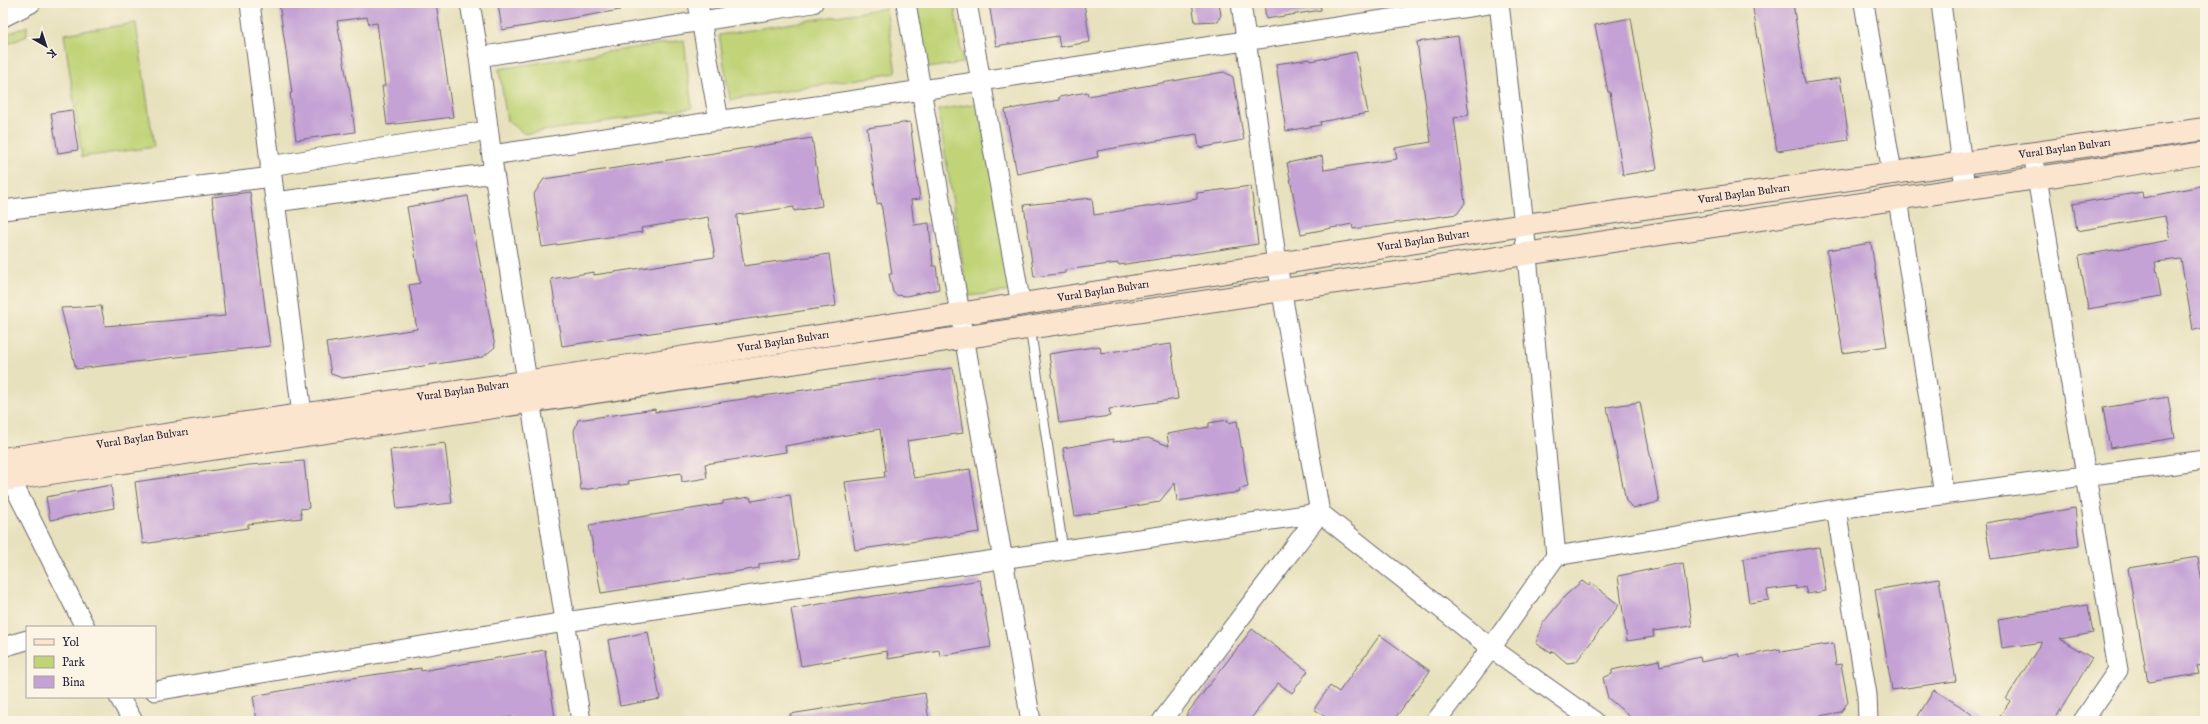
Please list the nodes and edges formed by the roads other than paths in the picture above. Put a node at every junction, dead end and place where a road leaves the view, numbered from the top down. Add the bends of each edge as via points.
1 (31, 3) edge
2 (250, 3) edge
3 (470, 3) edge
4 (698, 3) edge
5 (906, 3) edge
6 (967, 3) edge
7 (1241, 3) edge
8 (1495, 3) edge
9 (1499, 3) edge
10 (1864, 3) edge
11 (1941, 3) edge
12 (801, 4) edge
13 (3, 18) edge
14 (700, 22) junction
15 (1247, 40) junction
16 (479, 57) junction
17 (981, 81) junction
18 (922, 90) junction
19 (719, 121) junction
20 (2205, 129) edge
21 (487, 131) junction
22 (2033, 153) junction
23 (2205, 153) edge
24 (1962, 162) junction
25 (493, 164) junction
26 (271, 172) junction
27 (1892, 172) junction
28 (2036, 178) junction
29 (1965, 188) junction
30 (1898, 199) junction
31 (275, 202) junction
32 (3, 210) edge
33 (1524, 225) junction
34 (1527, 254) junction
35 (1278, 264) junction
36 (1282, 290) junction
37 (1021, 305) junction
38 (960, 314) junction
39 (1030, 327) junction
40 (964, 337) junction
41 (529, 392) junction
42 (303, 425) junction
43 (2205, 460) edge
44 (5, 471) edge
45 (2085, 476) junction
46 (1944, 495) junction
47 (1836, 509) junction
48 (1320, 514) junction
49 (1063, 550) junction
50 (1556, 556) junction
51 (1004, 558) junction
52 (565, 622) junction
53 (79, 625) edge
54 (26, 640) edge
55 (3, 647) edge
56 (1491, 648) junction
57 (156, 691) edge
58 (121, 698) edge
59 (133, 721) edge
60 (581, 721) edge
61 (1031, 721) edge
62 (1162, 721) edge
63 (1436, 721) edge
64 (1594, 721) edge
65 (1868, 721) edge
66 (2084, 721) edge

1 - 13 street
2 - 26 street
3 - 16 street
4 - 14 street
5 - 18 street
6 - 17 street
7 - 15 street
8 - 15 street
9 - 33 street
10 - 27 street
11 - 24 street
12 - 14 street
14 - 16 street
14 - 19 street
15 - 17 street
15 - 35 street
16 - 21 street
17 - 18 street
17 - 37 street
18 - 19 street
18 - 38 street
19 - 25 street
20 - 22 main road, Vural Baylan Bulvarı
21 - 25 street
21 - 26 street
22 - 24 main road, Vural Baylan Bulvarı
22 - 28 street
23 - 28 main road, Vural Baylan Bulvarı
24 - 27 main road, Vural Baylan Bulvarı
24 - 29 street
25 - 31 street
25 - 41 street
26 - 31 street
26 - 32 street
27 - 33 main road, Vural Baylan Bulvarı
28 - 29 main road, Vural Baylan Bulvarı
28 - 45 street
29 - 30 main road, Vural Baylan Bulvarı
30 - 34 main road, Vural Baylan Bulvarı
30 - 46 street
31 - 42 street
33 - 34 street
33 - 35 main road, Vural Baylan Bulvarı
34 - 36 main road, Vural Baylan Bulvarı
34 - 50 street
35 - 36 street
35 - 37 main road, Vural Baylan Bulvarı
36 - 39 main road, Vural Baylan Bulvarı
36 - 48 street
37 - 38 main road, Vural Baylan Bulvarı
38 - 40 street
38 - 41 main road, Vural Baylan Bulvarı
39 - 40 main road, Vural Baylan Bulvarı
39 - 49 lane
40 - 41 main road, Vural Baylan Bulvarı
40 - 51 street
41 - 42 main road, Vural Baylan Bulvarı
41 - 52 street
42 - 44 main road, Vural Baylan Bulvarı
43 - 45 street
44 - 53 street
45 - 46 street
45 - 66 street via 2118,670
46 - 47 street
47 - 50 street
47 - 65 street via 1867,695
48 - 49 street
48 - 56 street
48 - 62 street
49 - 51 street
50 - 56 street
51 - 52 street
51 - 61 street
52 - 57 street
52 - 60 street
54 - 55 street
56 - 63 street
56 - 64 street
58 - 59 street

